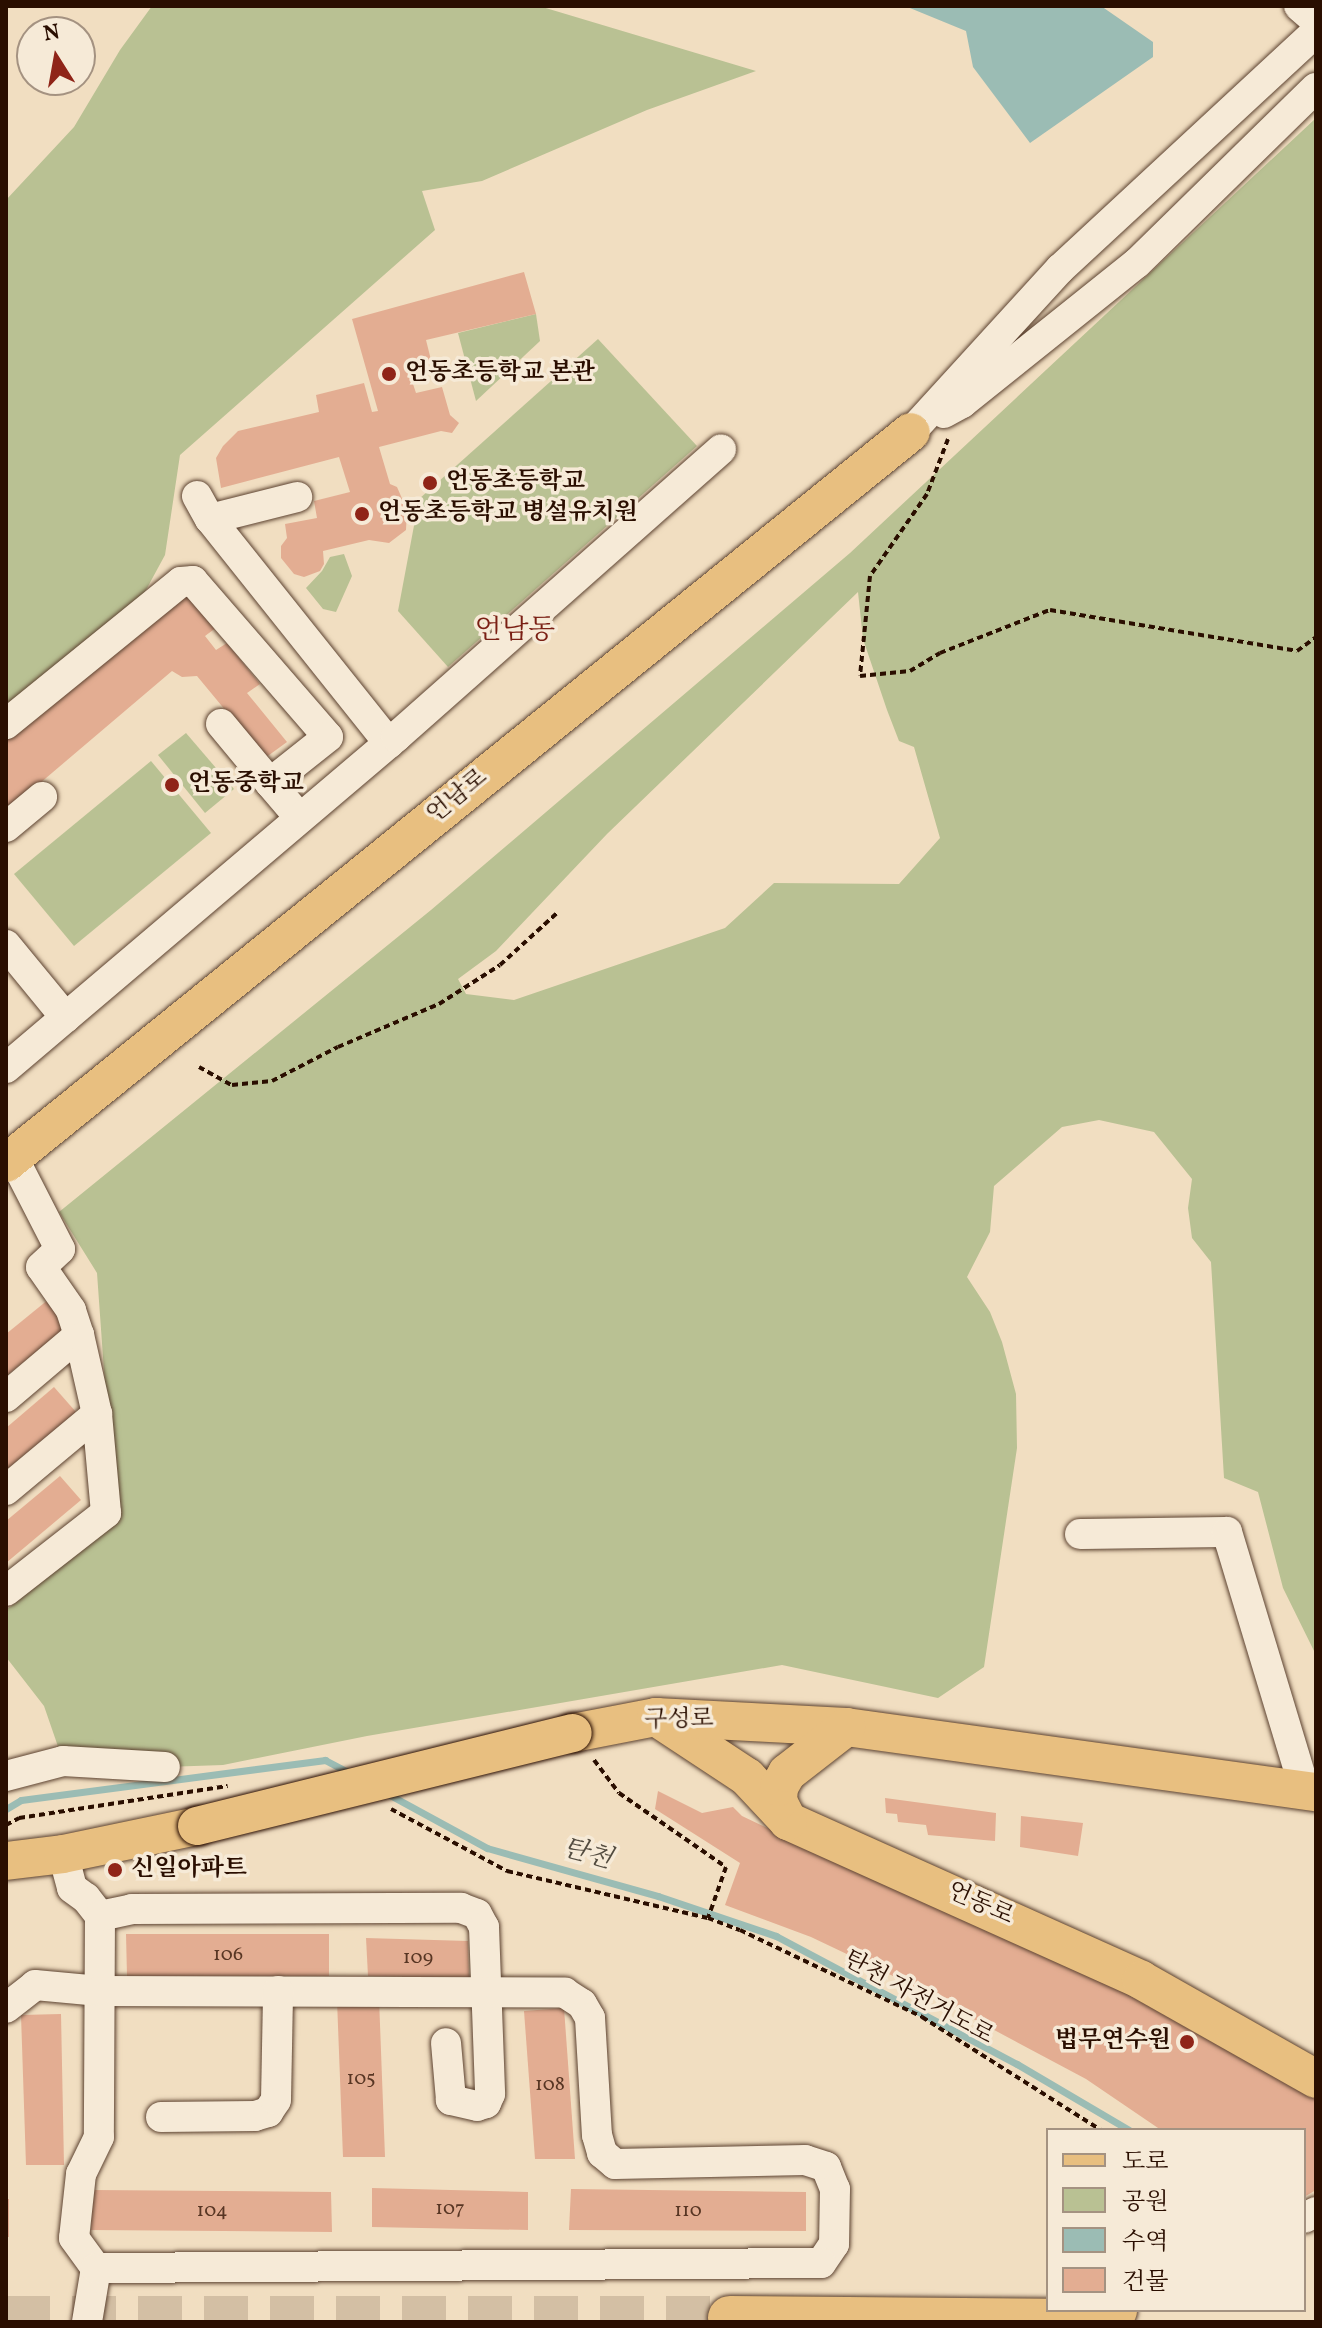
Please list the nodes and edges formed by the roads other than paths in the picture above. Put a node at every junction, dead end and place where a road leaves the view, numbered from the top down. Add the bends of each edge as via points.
1 (1299, 6) edge
2 (1316, 21) edge
3 (1316, 32) edge
4 (1316, 88) edge
5 (911, 432) junction
6 (721, 449) dead end
7 (297, 497) dead end
8 (6, 724) edge
9 (221, 724) dead end
10 (389, 743) junction
11 (270, 783) junction
12 (42, 797) dead end
13 (300, 818) junction
14 (6, 827) edge
15 (6, 945) edge
16 (66, 1018) junction
17 (6, 1068) edge
18 (9, 1160) edge
19 (79, 1335) junction
20 (6, 1397) edge
21 (97, 1414) junction
22 (6, 1490) edge
23 (1080, 1534) dead end
24 (6, 1591) edge
25 (656, 1717) junction
26 (846, 1727) junction
27 (165, 1767) dead end
28 (6, 1776) edge
29 (1310, 1792) edge
30 (788, 1821) junction
31 (63, 1854) junction
32 (6, 1861) edge
33 (100, 1916) junction
34 (100, 1991) junction
35 (278, 1991) junction
36 (488, 1993) junction
37 (6, 2008) edge
38 (446, 2043) dead end
39 (1316, 2079) edge
40 (161, 2117) dead end
41 (96, 2268) junction
42 (1103, 2312) edge
43 (730, 2318) dead end
44 (87, 2322) edge

1 - 2 street
3 - 5 street via 1060,269
4 - 5 street via 1137,263 962,403
5 - 18 main road, 언남로
6 - 10 street
7 - 10 street via 203,508
8 - 11 street via 181,582 193,581 328,737
9 - 11 street
10 - 13 street
11 - 13 street
12 - 14 street
13 - 16 street
15 - 16 street
16 - 17 street
18 - 19 street via 60,1249 41,1267 71,1310
19 - 20 street
19 - 21 street
21 - 22 street
21 - 24 street via 106,1513
23 - 29 street via 1227,1532
25 - 26 main road, 구성로
25 - 30 main road, 언동로 via 747,1777
25 - 31 main road, 구성로, bridge
26 - 29 main road, 구성로
26 - 30 main road via 787,1773 778,1801
27 - 28 street via 63,1761
30 - 39 main road, 언동로 via 1141,1980
31 - 32 main road, 구성로
31 - 33 street via 72,1888
33 - 34 street
33 - 36 street via 132,1909 461,1908 477,1914 484,1927
34 - 35 street
34 - 37 street via 35,1985
34 - 41 street via 99,2137 81,2174 74,2238
35 - 36 street
35 - 40 street via 276,2100 268,2112
36 - 38 street via 486,2103 451,2100
36 - 41 street via 565,1993 582,2004 590,2018 597,2135 602,2153 615,2164 805,2160 826,2167 835,2189 834,2244 821,2263
41 - 44 street
42 - 43 highway via 1050,2321

